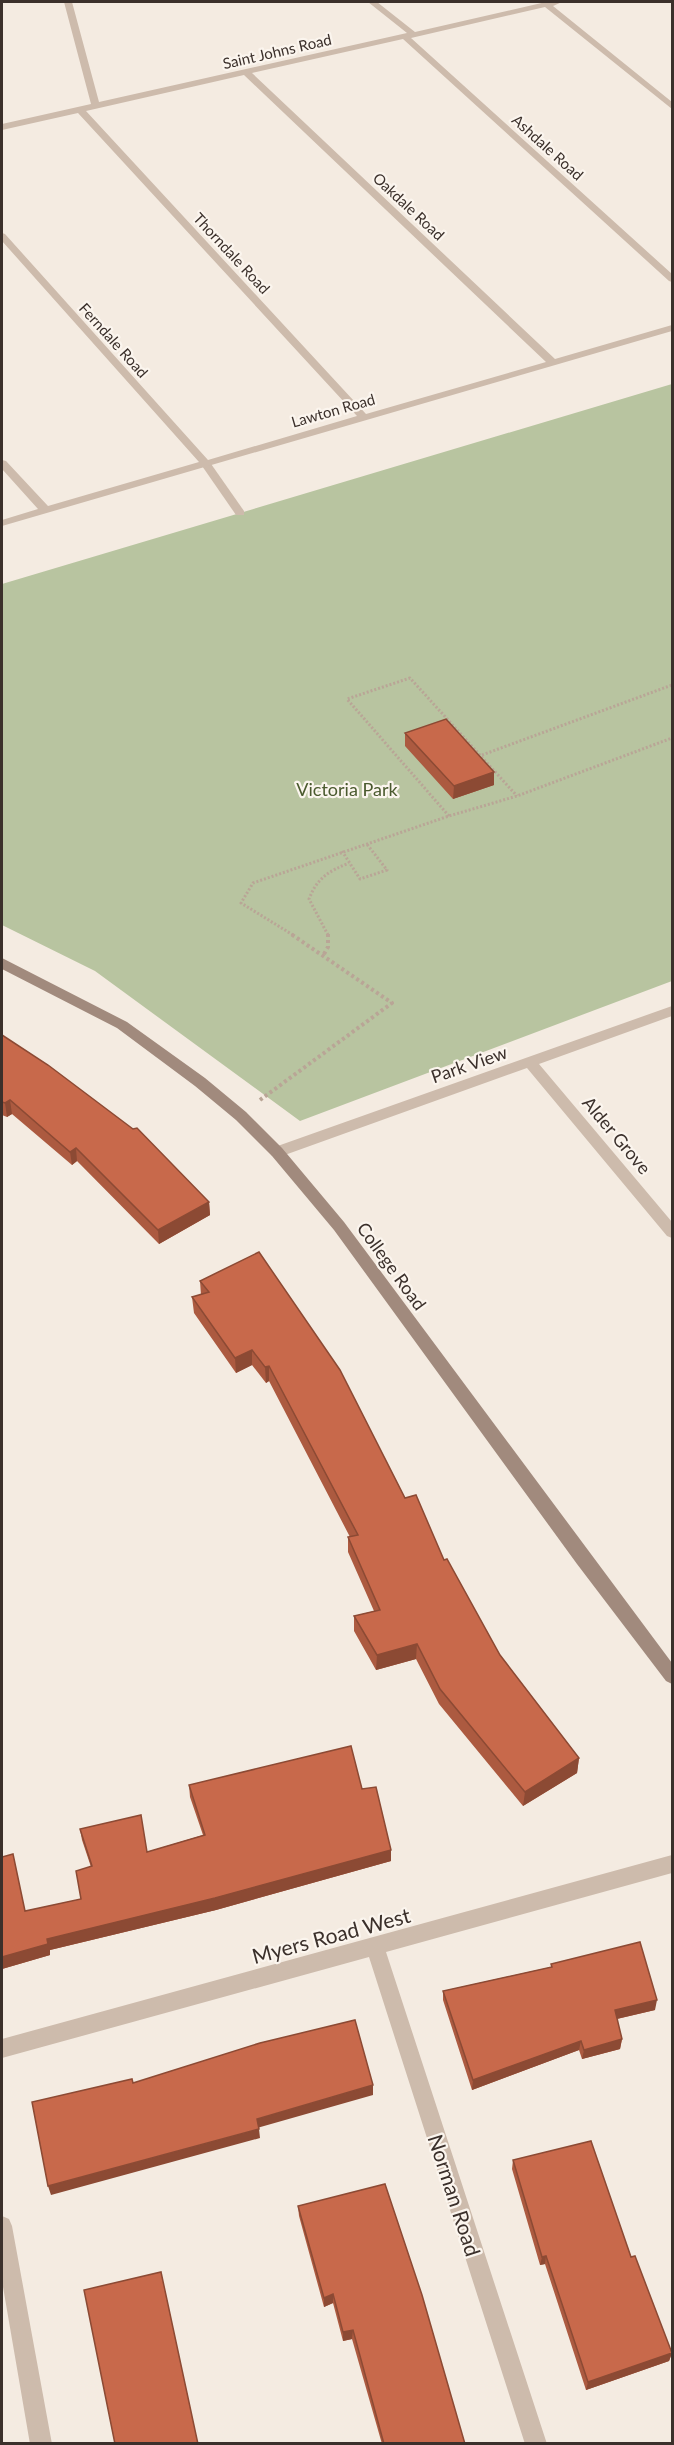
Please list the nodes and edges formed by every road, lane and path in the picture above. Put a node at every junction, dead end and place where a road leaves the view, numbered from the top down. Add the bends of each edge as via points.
1 (68, 2) edge
2 (372, 2) edge
3 (558, 2) edge
4 (546, 4) junction
5 (409, 35) junction
6 (246, 72) junction
7 (96, 106) junction
8 (672, 106) edge
9 (79, 109) junction
10 (2, 127) edge
11 (2, 236) edge
12 (672, 279) edge
13 (672, 328) edge
14 (552, 362) junction
15 (363, 417) junction
16 (2, 463) edge
17 (205, 463) junction
18 (45, 510) junction
19 (240, 513) dead end
20 (2, 523) edge
21 (672, 685) edge
22 (672, 738) edge
23 (482, 755) junction
24 (518, 796) junction
25 (449, 816) junction
26 (366, 843) junction
27 (342, 851) junction
28 (350, 863) junction
29 (324, 954) junction
30 (2, 963) edge
31 (672, 1011) edge
32 (531, 1063) junction
33 (241, 1116) junction
34 (277, 1152) junction
35 (672, 1232) edge
36 (672, 1676) edge
37 (672, 1864) edge
38 (375, 1947) junction
39 (2, 2049) edge
40 (2, 2226) edge
41 (40, 2444) edge
42 (536, 2444) edge

1 - 7 street
2 - 5 street, Ashdale Road
3 - 4 street, Saint Johns Road
4 - 5 street, Saint Johns Road
4 - 8 street
5 - 6 street, Saint Johns Road
5 - 12 street, Ashdale Road
6 - 7 street, Saint Johns Road
6 - 14 street, Oakdale Road
7 - 9 street, Saint Johns Road
9 - 10 street, Saint Johns Road
9 - 15 street, Thorndale Road
11 - 17 street, Ferndale Road
13 - 14 street, Lawton Road
14 - 15 street, Lawton Road
15 - 17 street, Lawton Road
16 - 18 street
17 - 18 street, Lawton Road
17 - 19 street, Ferndale Road
18 - 20 street, Lawton Road
21 - 23 path
22 - 24 path
23 - 24 path
23 - 25 path via 410,678 347,699
24 - 25 path
25 - 26 path
26 - 27 path
26 - 28 path via 387,870 360,879
27 - 28 path
27 - 29 path via 253,883 241,903
28 - 29 path via 327,872 314,883 309,899 328,932 329,947
29 - 33 path via 392,1003
30 - 33 street, College Road via 122,1025
31 - 32 street, Park View
32 - 34 street, Park View
32 - 35 street, Alder Grove
33 - 34 street, College Road
34 - 36 street, College Road via 339,1226
37 - 38 street, Myers Road West
38 - 39 street, Myers Road West
38 - 42 street, Norman Road
40 - 41 street

